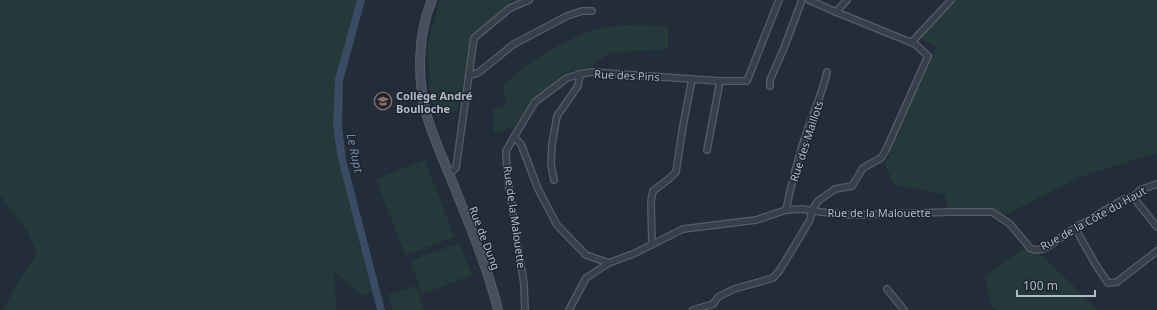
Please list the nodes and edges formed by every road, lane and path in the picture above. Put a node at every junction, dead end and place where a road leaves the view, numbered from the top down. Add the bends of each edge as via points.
1 (432, 0) edge
2 (529, 0) edge
3 (779, 0) edge
4 (802, 0) edge
5 (809, 0) edge
6 (847, 0) edge
7 (952, 0) edge
8 (592, 11) dead end
9 (836, 12) junction
10 (912, 42) junction
11 (827, 72) dead end
12 (580, 74) junction
13 (470, 75) junction
14 (692, 79) junction
15 (720, 81) junction
16 (770, 86) dead end
17 (514, 137) junction
18 (707, 150) dead end
19 (449, 174) junction
20 (554, 180) dead end
21 (1157, 184) edge
22 (1133, 197) junction
23 (786, 210) junction
24 (812, 210) junction
25 (1157, 227) edge
26 (1075, 228) junction
27 (652, 244) junction
28 (1030, 248) joint
29 (1157, 251) edge
30 (609, 263) junction
31 (887, 289) dead end
32 (714, 307) edge
33 (498, 310) edge
34 (525, 310) edge
35 (569, 310) edge
36 (693, 310) edge
37 (904, 310) edge

1 - 19 main road, Rue de Dung via 423,30 420,74 427,116
2 - 13 street via 510,8 474,38
3 - 15 street, Rue des Pins via 747,81
4 - 16 street via 770,80
5 - 9 street
6 - 9 street
7 - 10 street
8 - 13 street via 567,16 514,44 478,73
9 - 10 street
10 - 24 street via 928,56 886,150 881,158 863,168 852,186 835,190 818,201
11 - 23 street, Rue des Maillots via 806,134
12 - 14 street, Rue des Pins via 592,72
12 - 17 street, Rue des Pins via 567,78 535,102
12 - 20 street via 578,86 557,116 551,150
13 - 19 street via 456,168
14 - 15 street, Rue des Pins
14 - 27 street via 676,172 653,190
15 - 18 street
17 - 30 street, Rue de la Malouette via 521,144 538,189 557,225 586,255
17 - 34 street, Rue de la Malouette via 506,150 524,284
19 - 33 main road, Rue de Dung via 493,290
21 - 22 street, Rue de la Côte du Haut via 1140,190
22 - 25 street
22 - 26 street, Rue de la Côte du Haut via 1124,198
23 - 24 street, Rue de la Malouette
23 - 27 street, Rue de la Malouette via 756,220 683,229
24 - 28 street, Rue de la Malouette via 854,215 992,212 1010,224
24 - 32 street via 810,220 773,278 734,289 718,297
26 - 28 street, Rue de la Côte du Haut via 1042,249
26 - 29 street via 1108,283 1117,282
27 - 30 street, Rue de la Malouette
30 - 35 street via 586,278
31 - 37 street
32 - 36 street

